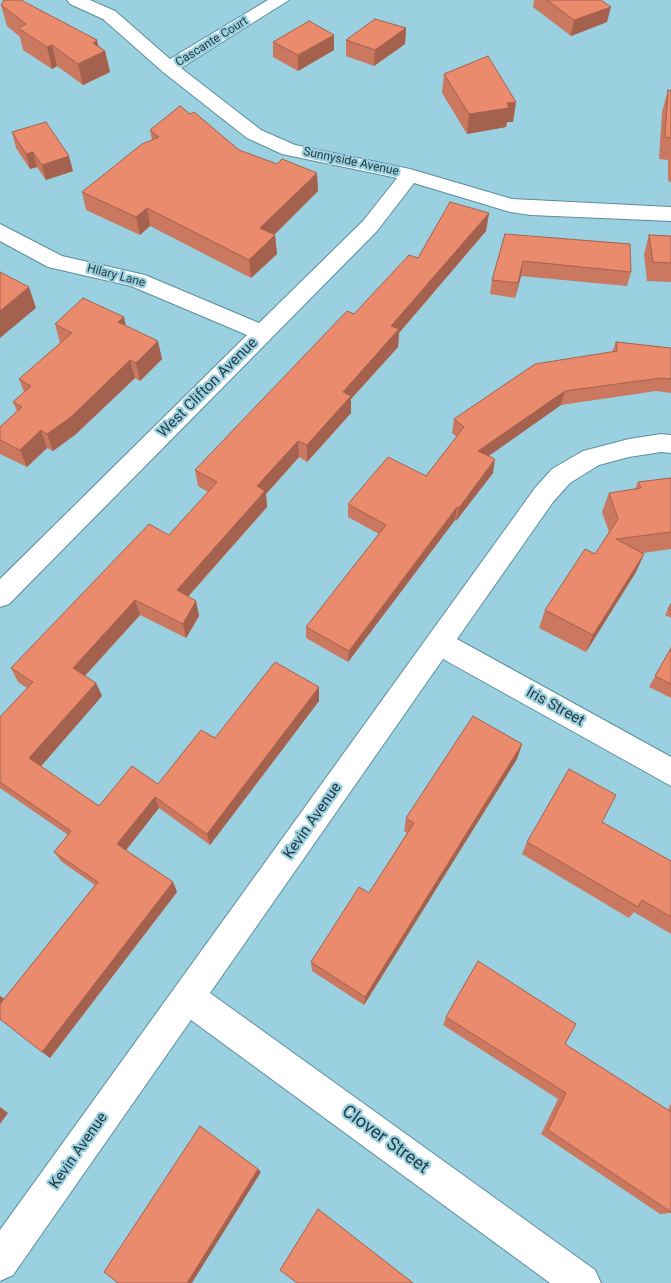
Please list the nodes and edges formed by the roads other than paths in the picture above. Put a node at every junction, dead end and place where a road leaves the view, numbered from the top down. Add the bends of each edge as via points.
1 (76, 0) edge
2 (280, 0) edge
3 (169, 68) junction
4 (410, 175) junction
5 (671, 214) edge
6 (0, 230) edge
7 (262, 333) junction
8 (671, 444) edge
9 (0, 596) edge
10 (439, 643) junction
11 (671, 772) edge
12 (188, 997) junction
13 (0, 1262) edge
14 (582, 1283) edge

1 - 3 street, Sunnyside Avenue via 109,15
2 - 3 street, Cascante Court
3 - 4 street, Sunnyside Avenue via 254,134 289,150
4 - 5 street, Sunnyside Avenue via 524,207
4 - 7 street, West Clifton Avenue via 370,226
6 - 7 street, Hilary Lane via 11,240 56,262 137,280
7 - 9 street, West Clifton Avenue
8 - 10 street, Kevin Avenue via 629,448 592,458 561,476 544,495
10 - 11 street, Iris Street
10 - 12 street, Kevin Avenue
12 - 13 street, Kevin Avenue
12 - 14 street, Clover Street

